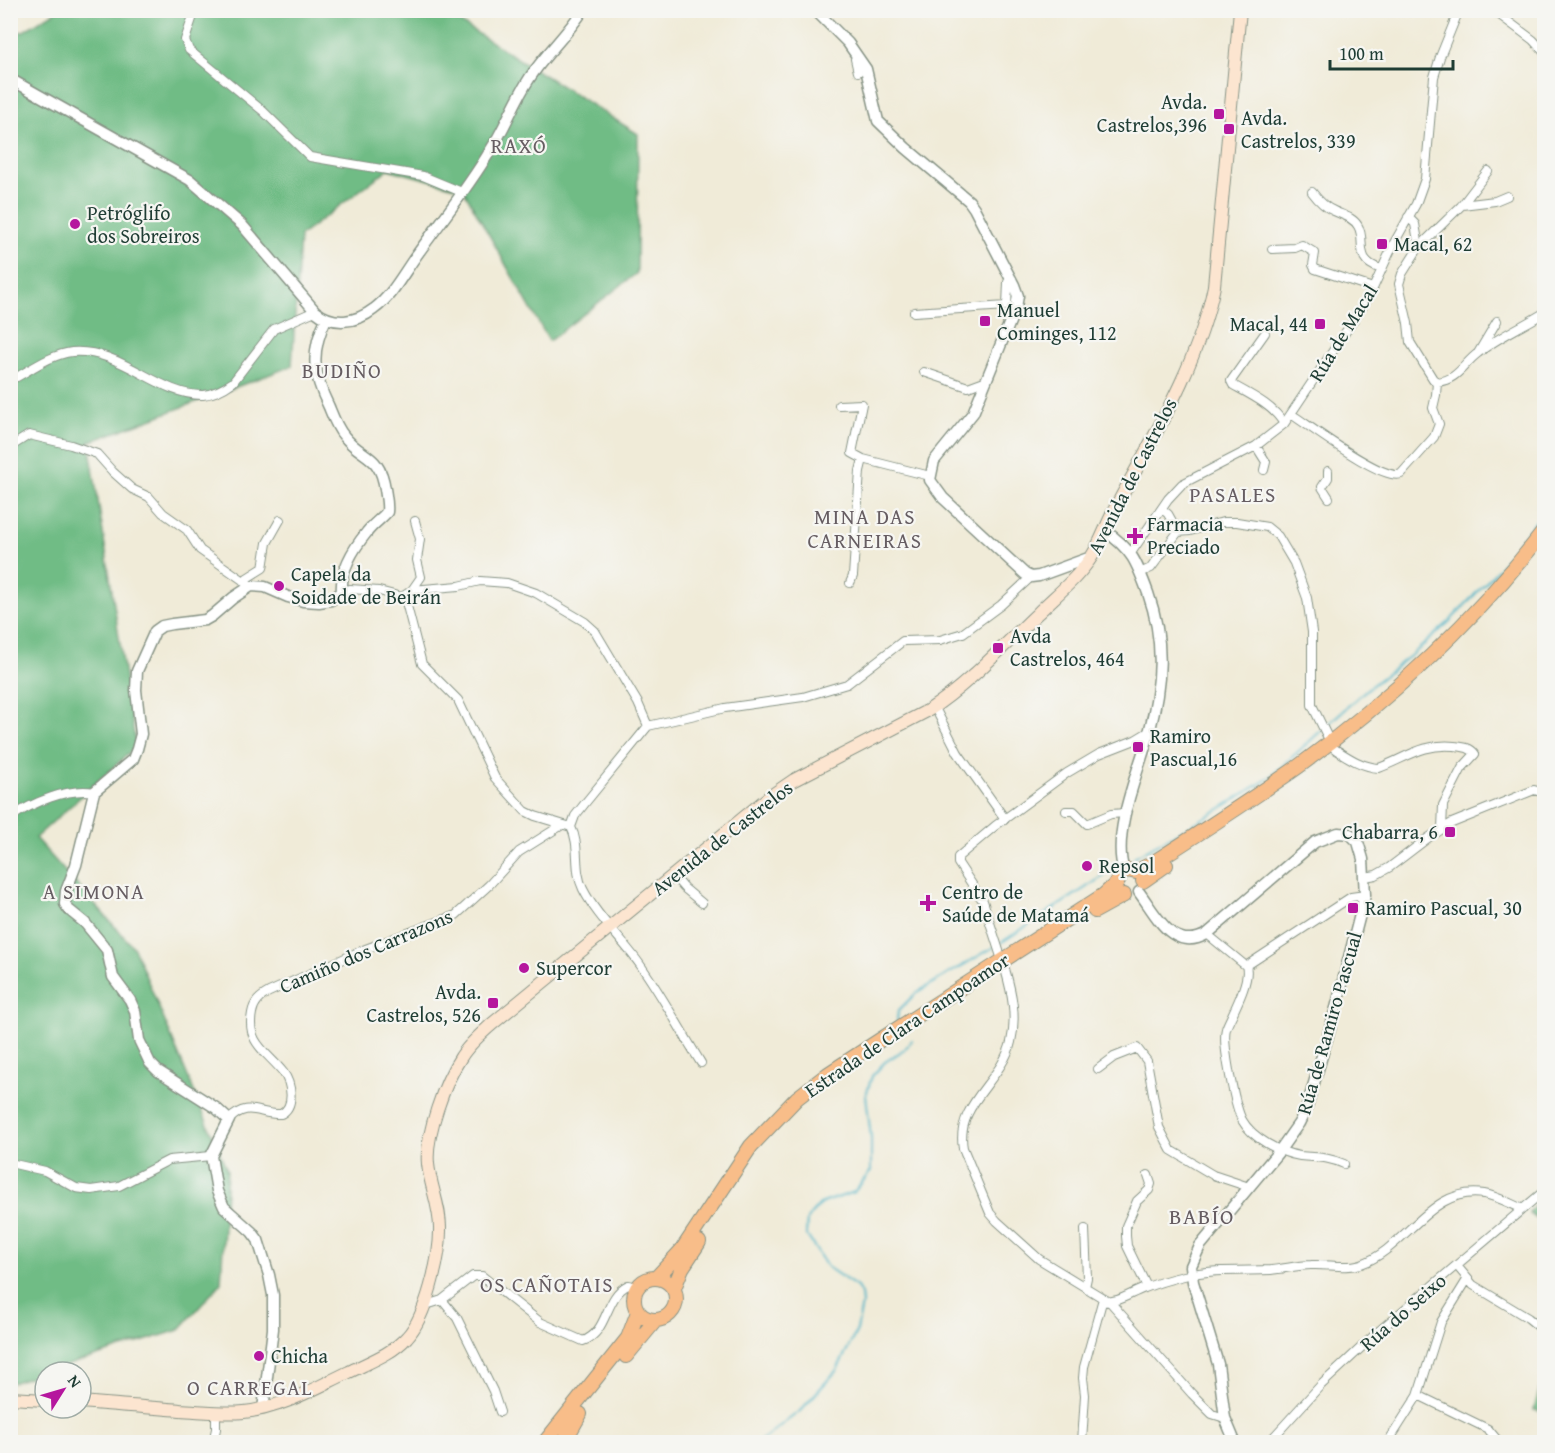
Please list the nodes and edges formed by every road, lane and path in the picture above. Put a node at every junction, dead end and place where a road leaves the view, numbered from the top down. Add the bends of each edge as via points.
1 (195, 10) edge
2 (583, 10) edge
3 (816, 10) edge
4 (1240, 10) edge
5 (1459, 10) edge
6 (1494, 11) edge
7 (1545, 52) edge
8 (858, 56) junction
9 (858, 72) dead end
10 (10, 79) edge
11 (1488, 171) dead end
12 (1312, 192) dead end
13 (464, 193) junction
14 (1507, 196) dead end
15 (1462, 205) junction
16 (1408, 217) junction
17 (1419, 247) junction
18 (1272, 249) dead end
19 (1381, 269) junction
20 (1012, 279) junction
21 (1373, 288) junction
22 (315, 312) junction
23 (914, 312) dead end
24 (1545, 313) edge
25 (326, 319) junction
26 (1497, 321) dead end
27 (1265, 333) dead end
28 (1478, 353) junction
29 (924, 372) dead end
30 (10, 373) edge
31 (987, 380) junction
32 (1437, 382) junction
33 (839, 405) dead end
34 (1291, 414) junction
35 (1284, 424) junction
36 (10, 447) edge
37 (1256, 447) junction
38 (863, 459) junction
39 (1264, 470) dead end
40 (1328, 471) dead end
41 (930, 476) junction
42 (1329, 498) dead end
43 (1162, 509) junction
44 (280, 520) dead end
45 (415, 522) dead end
46 (1105, 531) junction
47 (1545, 531) edge
48 (1178, 532) junction
49 (1545, 545) edge
50 (1131, 553) junction
51 (1091, 557) junction
52 (1140, 573) junction
53 (1031, 577) junction
54 (850, 583) dead end
55 (248, 584) junction
56 (412, 590) junction
57 (342, 592) junction
58 (402, 597) junction
59 (934, 706) junction
60 (648, 726) junction
61 (1150, 731) junction
62 (1331, 742) junction
63 (94, 792) junction
64 (1545, 793) edge
65 (1066, 811) dead end
66 (1126, 813) junction
67 (10, 818) edge
68 (1005, 819) junction
69 (566, 826) junction
70 (1442, 829) junction
71 (673, 875) junction
72 (1365, 876) junction
73 (1136, 879) junction
74 (1120, 889) junction
75 (1365, 896) junction
76 (702, 903) dead end
77 (610, 927) junction
78 (1208, 934) junction
79 (1002, 960) junction
80 (1246, 966) junction
81 (701, 1063) dead end
82 (1098, 1070) dead end
83 (229, 1120) junction
84 (1280, 1150) junction
85 (211, 1155) junction
86 (10, 1163) edge
87 (1344, 1164) dead end
88 (1148, 1175) dead end
89 (1249, 1187) junction
90 (1545, 1191) edge
91 (1523, 1209) junction
92 (1085, 1229) dead end
93 (1457, 1266) junction
94 (1191, 1274) junction
95 (656, 1278) junction
96 (1467, 1280) junction
97 (638, 1287) junction
98 (1085, 1287) junction
99 (1147, 1287) junction
100 (674, 1288) junction
101 (442, 1300) junction
102 (1111, 1303) junction
103 (423, 1306) junction
104 (638, 1312) junction
105 (655, 1321) junction
106 (1545, 1331) edge
107 (1418, 1395) junction
108 (10, 1398) edge
109 (33, 1399) edge
110 (93, 1403) edge
111 (262, 1409) junction
112 (216, 1412) junction
113 (500, 1412) dead end
114 (580, 1414) junction
115 (1225, 1418) junction
116 (213, 1443) edge
117 (545, 1443) edge
118 (557, 1443) edge
119 (564, 1443) edge
120 (1082, 1443) edge
121 (1235, 1443) edge
122 (1269, 1443) edge
123 (1388, 1443) edge
124 (1499, 1443) edge

1 - 13 street via 185,40 189,50 263,111 310,157 423,176
2 - 13 street via 531,76
3 - 8 street
4 - 46 main road, Avenida de Castrelos via 1209,310 1157,431
5 - 16 street, Rúa de Macal via 1436,68 1425,179
6 - 7 street
8 - 9 street
8 - 20 street via 866,69 878,122 969,201
10 - 22 street via 190,180 242,225
11 - 15 street
12 - 19 street via 1324,206 1354,221 1361,233 1363,255
13 - 25 street via 380,304 355,320
14 - 15 street
15 - 17 street
16 - 17 street via 1415,224
16 - 19 street, Rúa de Macal
17 - 32 street via 1402,274 1399,291 1410,342
18 - 21 street via 1302,245 1315,253 1315,269
19 - 21 street, Rúa de Macal
20 - 23 street via 1008,282 1007,306
20 - 31 street via 1018,296 1016,307
21 - 34 street, Rúa de Macal
22 - 25 street
22 - 30 street via 274,329 232,382 205,395 174,388 111,357 90,352 62,354 17,376
24 - 28 street
25 - 57 street via 314,360 318,383 342,435 380,469 388,507 350,558
26 - 28 street
27 - 35 street via 1231,381
28 - 32 street via 1457,375
29 - 31 street via 968,387
31 - 41 street via 971,417 934,461
32 - 34 street via 1433,408 1439,424 1434,437 1396,476 1373,468
33 - 38 street via 862,404 852,453
34 - 35 street, Rúa de Macal
35 - 37 street, Rúa de Macal
36 - 55 street via 29,435 97,454 132,489 149,497 187,530 200,550
37 - 39 street via 1266,462
37 - 43 street, Rúa de Macal via 1182,484
38 - 41 street
38 - 54 street
40 - 42 street via 1322,487
41 - 53 street via 933,487 943,498
43 - 48 street
43 - 50 street, Rúa de Macal
44 - 55 street via 267,543 263,568 247,578
45 - 56 street via 420,539 417,560 421,577
46 - 50 street
46 - 51 main road, Avenida de Castrelos
47 - 62 main road, Estrada de Clara Campoamor via 1438,649
48 - 52 street via 1151,568
48 - 62 street via 1237,522 1267,528 1278,536 1294,563 1307,598 1312,632 1312,705
49 - 62 main road, Estrada de Clara Campoamor via 1426,674
50 - 52 street
51 - 53 street
51 - 59 main road, Avenida de Castrelos via 1026,624
52 - 61 street via 1160,642 1159,683
53 - 60 street via 963,633 940,640 903,641 847,684 803,697 725,708
55 - 57 street via 303,601 331,600
55 - 63 street via 205,620 162,626 155,631 138,671 141,734 137,749 133,759
56 - 58 street
56 - 60 street via 480,581 507,583 536,593 595,631
57 - 58 street via 371,590
58 - 69 street via 422,664 458,700 495,778 525,811
59 - 68 street via 958,753
59 - 71 main road, Avenida de Castrelos via 786,785
60 - 69 street
61 - 66 street
61 - 68 street via 1067,773
62 - 70 street via 1369,768 1379,768 1432,746 1472,750 1476,754 1462,768 1443,805
62 - 73 main road, Estrada de Clara Campoamor via 1255,807
63 - 67 street via 73,791 38,802
63 - 83 street via 66,891 66,904 107,950 113,976 135,1011 139,1040 150,1063
64 - 70 street via 1534,790
65 - 66 street via 1074,811 1087,824 1111,814
66 - 73 street via 1120,843
68 - 79 street via 960,853 957,860 983,901
69 - 77 street via 574,834 580,882
69 - 83 street, Camiño dos Carrazons via 519,852 456,915 363,950 256,1000 250,1027 264,1054 285,1076 290,1107 278,1115 241,1110
70 - 72 street via 1390,867
71 - 76 street
71 - 77 main road, Avenida de Castrelos
72 - 75 street, Rúa de Ramiro Pascual
72 - 78 street, Rúa de Ramiro Pascual via 1358,842 1350,834 1332,834 1305,850
73 - 74 main road, Estrada de Clara Campoamor via 1119,876
73 - 74 main road, Estrada de Clara Campoamor via 1132,896
73 - 78 street via 1162,923 1174,935 1188,940
74 - 79 main road, Estrada de Clara Campoamor via 1097,909
75 - 80 street via 1351,897
75 - 84 street, Rúa de Ramiro Pascual via 1312,1090 1299,1123
77 - 81 street via 659,991
77 - 103 main road, Avenida de Castrelos via 492,1024 455,1067 428,1146 441,1227 436,1264
78 - 80 street
79 - 95 main road, Estrada de Clara Campoamor via 797,1098 751,1146 682,1250
79 - 98 street via 1013,997 1011,1043 973,1102 961,1136 963,1148 997,1221 1039,1259
79 - 100 main road, Estrada de Clara Campoamor via 833,1081 775,1132 741,1174 682,1268
80 - 84 street via 1248,972 1237,1008 1225,1029 1228,1068 1242,1119 1253,1133
82 - 89 street via 1114,1057 1137,1048 1147,1061 1159,1127 1171,1150 1213,1175
83 - 85 street
84 - 87 street
84 - 89 street, Rúa de Ramiro Pascual
85 - 86 street via 169,1160 119,1186 91,1190 76,1188 45,1171
85 - 111 street via 220,1200 258,1240 269,1275 273,1329
88 - 99 street via 1149,1190 1137,1201 1126,1226 1128,1246
89 - 94 street, Rúa de Ramiro Pascual via 1200,1246
90 - 91 street, Rúa do Seixo
91 - 93 street, Rúa do Seixo
91 - 94 street via 1485,1194 1466,1194 1447,1199 1389,1250 1360,1264
92 - 98 street
93 - 96 street
93 - 122 street, Rúa do Seixo via 1320,1386
94 - 99 street
94 - 115 street via 1221,1375
95 - 97 main road, Estrada de Clara Campoamor
95 - 100 main road
96 - 106 street
96 - 107 street via 1441,1322
97 - 101 street via 628,1285 617,1292 604,1320 583,1341 540,1322 482,1276 468,1279
97 - 104 main road via 634,1300
98 - 102 street
99 - 102 street
100 - 105 main road, Estrada de Clara Campoamor via 675,1307 667,1317
101 - 103 street
101 - 113 street via 457,1318
102 - 115 street via 1192,1394 1212,1414
102 - 120 street via 1102,1302 1084,1367
103 - 111 main road, Avenida de Castrelos via 408,1336 382,1356
104 - 105 main road
104 - 117 main road via 628,1338
105 - 114 main road, Estrada de Clara Campoamor
107 - 123 street
107 - 124 street via 1488,1429
108 - 109 main road
110 - 112 main road, Avenida de Castrelos
111 - 112 main road, Avenida de Castrelos
112 - 116 street
114 - 118 main road, Estrada de Clara Campoamor
114 - 119 main road, Estrada de Clara Campoamor
115 - 121 street

